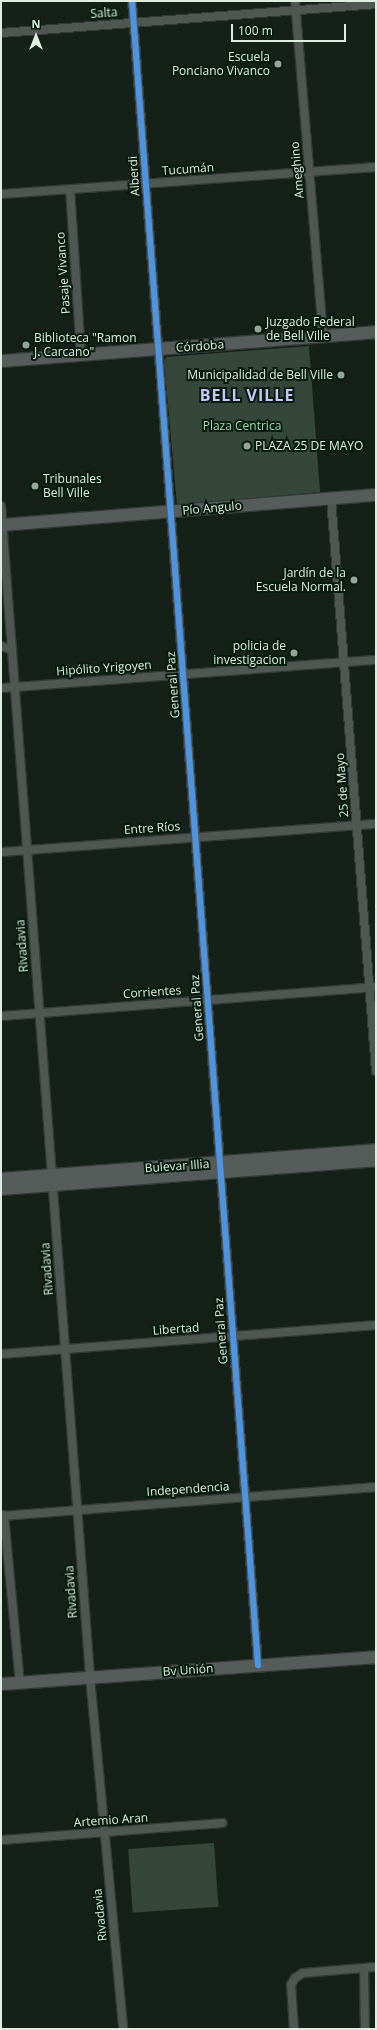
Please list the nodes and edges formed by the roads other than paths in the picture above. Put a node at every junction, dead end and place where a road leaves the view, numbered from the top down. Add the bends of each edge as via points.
1 (132, 1) edge
2 (296, 1) edge
3 (376, 4) edge
4 (296, 10) junction
5 (134, 23) junction
6 (1, 33) edge
7 (376, 167) edge
8 (309, 172) junction
9 (146, 184) junction
10 (70, 189) junction
11 (1, 194) edge
12 (376, 332) edge
13 (323, 337) junction
14 (159, 348) junction
15 (81, 355) junction
16 (1, 361) edge
17 (376, 495) edge
18 (330, 498) junction
19 (1, 506) edge
20 (171, 512) junction
21 (2, 525) edge
22 (1, 646) edge
23 (12, 650) junction
24 (376, 660) edge
25 (345, 662) junction
26 (183, 674) junction
27 (15, 687) junction
28 (1, 688) edge
29 (376, 824) edge
30 (357, 825) junction
31 (195, 837) junction
32 (27, 850) junction
33 (1, 852) edge
34 (373, 987) edge
35 (208, 1000) junction
36 (40, 1013) junction
37 (1, 1016) edge
38 (376, 1071) edge
39 (376, 1150) edge
40 (376, 1160) edge
41 (220, 1167) junction
42 (1, 1179) edge
43 (52, 1180) junction
44 (1, 1188) edge
45 (376, 1325) edge
46 (233, 1336) junction
47 (65, 1349) junction
48 (1, 1354) edge
49 (376, 1487) edge
50 (245, 1497) junction
51 (77, 1510) junction
52 (2, 1516) edge
53 (376, 1657) edge
54 (258, 1665) junction
55 (90, 1677) junction
56 (20, 1683) junction
57 (1, 1684) edge
58 (222, 1823) dead end
59 (104, 1832) junction
60 (1, 1840) edge
61 (376, 1967) edge
62 (364, 1968) junction
63 (123, 2029) edge
64 (294, 2029) edge
65 (365, 2029) edge

1 - 5 street, Alberdi
2 - 4 street, Ameghino
3 - 4 street, Salta
4 - 5 street, Salta
4 - 8 street, Ameghino
5 - 6 street, Salta
5 - 9 street, Alberdi
7 - 8 street, Tucumán
8 - 9 street, Tucumán
8 - 13 street, Ameghino
9 - 10 street, Tucumán
9 - 14 street, Alberdi
10 - 11 street, Tucumán
10 - 15 street, Pasaje Vivanco
12 - 13 street, Córdoba
13 - 14 street, Córdoba
14 - 15 street, Córdoba
14 - 20 street, General Paz
15 - 16 street, Córdoba
17 - 18 street, Pío Angulo
18 - 20 street, Pío Angulo
18 - 25 street, 25 de Mayo
19 - 21 street, Rivadavia
20 - 21 street, Pío Angulo
20 - 26 street, General Paz
21 - 23 street, Rivadavia
22 - 23 street
23 - 27 street, Rivadavia
24 - 25 street, Hipólito Yrigoyen
25 - 26 street, Hipólito Yrigoyen
25 - 30 street, 25 de Mayo
26 - 27 street, Hipólito Yrigoyen
26 - 31 street, General Paz
27 - 28 street, Hipólito Yrigoyen
27 - 32 street, Rivadavia
29 - 30 street, Entre Ríos
30 - 31 street, Entre Ríos
30 - 34 street, 25 de Mayo
31 - 32 street, Entre Ríos
31 - 35 street, General Paz
32 - 33 street, Entre Ríos
32 - 36 street, Rivadavia
34 - 35 street, Corrientes
34 - 38 street, 25 de Mayo
35 - 36 street, Corrientes
35 - 41 street, General Paz
36 - 37 street, Corrientes
36 - 43 street, Rivadavia
39 - 41 street, Bulevar Illia
40 - 41 street, Bulevar Illia
41 - 43 street, Bulevar Illia
41 - 46 street, General Paz
42 - 43 street, Bulevar Illia
43 - 44 street, Bulevar Illia
43 - 47 street, Rivadavia
45 - 46 street, Libertad
46 - 47 street, Libertad
46 - 50 street, General Paz
47 - 48 street, Libertad
47 - 51 street, Rivadavia
49 - 50 street, Independencia
50 - 51 street, Independencia
50 - 54 street, General Paz
51 - 52 street, Independencia
51 - 55 street, Rivadavia
52 - 56 street
53 - 54 street, Bv Unión
54 - 55 street, Bv Unión
55 - 56 street, Bv Unión
55 - 59 street, Rivadavia
56 - 57 street, Bv Unión
58 - 59 street, Artemio Aran
59 - 60 street, Artemio Aran
59 - 63 street, Rivadavia
61 - 62 street
62 - 64 street via 303,1973 295,1978 291,1985
62 - 65 street

